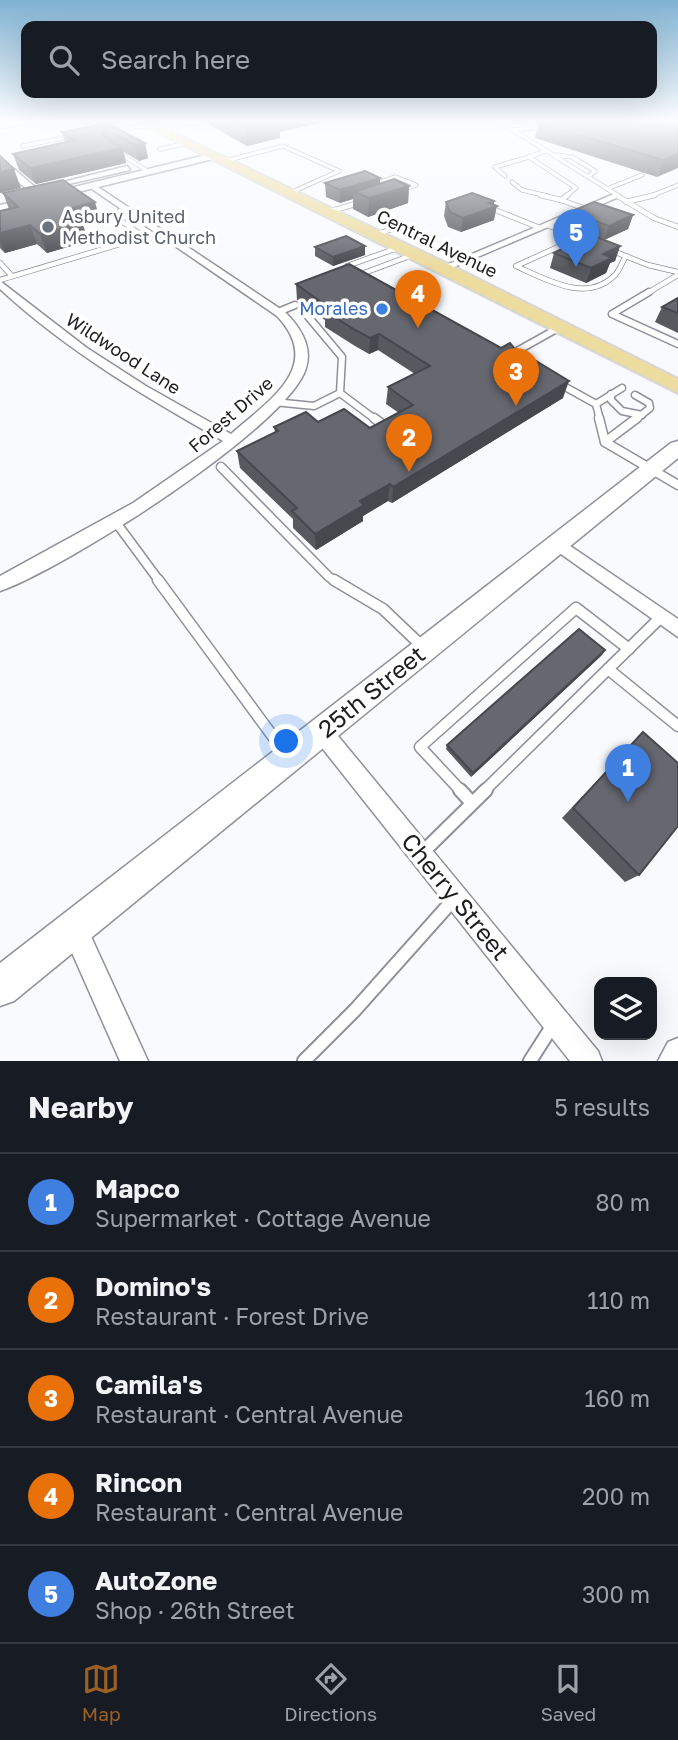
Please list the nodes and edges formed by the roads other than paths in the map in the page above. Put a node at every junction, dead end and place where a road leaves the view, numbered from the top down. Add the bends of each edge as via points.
1 (121, 170) edge
2 (145, 170) edge
3 (162, 170) edge
4 (241, 170) edge
5 (334, 170) edge
6 (498, 170) edge
7 (548, 170) edge
8 (575, 170) edge
9 (592, 170) edge
10 (11, 172) edge
11 (149, 172) junction
12 (642, 175) dead end
13 (505, 176) dead end
14 (588, 177) junction
15 (512, 182) dead end
16 (678, 185) edge
17 (92, 186) junction
18 (607, 189) junction
19 (33, 190) junction
20 (400, 190) junction
21 (290, 193) junction
22 (388, 194) edge
23 (0, 198) edge
24 (375, 198) edge
25 (621, 199) junction
26 (561, 200) junction
27 (478, 203) edge
28 (0, 208) edge
29 (126, 208) junction
30 (586, 209) junction
31 (328, 212) junction
32 (544, 227) junction
33 (678, 227) edge
34 (395, 228) dead end
35 (160, 232) junction
36 (375, 235) junction
37 (144, 237) junction
38 (578, 238) junction
39 (590, 242) edge
40 (602, 247) edge
41 (407, 250) junction
42 (626, 256) junction
43 (0, 263) edge
44 (444, 268) junction
45 (356, 271) junction
46 (677, 274) edge
47 (346, 275) edge
48 (12, 276) junction
49 (0, 282) edge
50 (295, 305) dead end
51 (278, 312) junction
52 (306, 314) dead end
53 (560, 327) junction
54 (678, 344) edge
55 (521, 361) edge
56 (553, 379) edge
57 (678, 387) edge
58 (622, 388) dead end
59 (340, 393) junction
60 (611, 394) junction
61 (635, 395) dead end
62 (274, 402) junction
63 (596, 404) junction
64 (642, 415) junction
65 (386, 427) edge
66 (234, 441) junction
67 (605, 442) junction
68 (678, 448) edge
69 (221, 467) dead end
70 (650, 469) junction
71 (678, 485) edge
72 (115, 521) junction
73 (557, 543) junction
74 (0, 584) edge
75 (661, 617) junction
76 (678, 629) edge
77 (425, 649) junction
78 (629, 649) junction
79 (608, 669) junction
80 (678, 726) edge
81 (322, 732) junction
82 (289, 758) junction
83 (472, 803) junction
84 (421, 854) junction
85 (456, 898) junction
86 (74, 928) junction
87 (0, 987) edge
88 (556, 1021) junction
89 (678, 1052) edge
90 (134, 1061) edge
91 (304, 1061) edge
92 (530, 1061) edge
93 (589, 1061) edge
94 (672, 1061) edge

1 - 19 street
2 - 11 lane
3 - 11 street
4 - 21 main road, Central Avenue
5 - 21 lane via 339,172
6 - 13 lane
7 - 26 lane via 576,188
8 - 14 lane
9 - 14 lane
10 - 19 street
11 - 17 street
12 - 18 lane
14 - 18 lane
15 - 26 lane via 522,190
16 - 25 lane via 644,199
17 - 28 street
17 - 29 street, Forest Drive
18 - 25 lane
19 - 23 street
20 - 20 lane via 416,185 396,177 380,182
20 - 22 lane
21 - 31 main road, Central Avenue
24 - 31 lane
25 - 30 street
25 - 33 lane
26 - 30 lane
27 - 32 lane
29 - 35 street, Forest Drive
29 - 37 lane via 113,215
30 - 32 street
31 - 36 main road, Central Avenue
32 - 38 lane
32 - 44 street
34 - 36 lane
35 - 37 lane
35 - 51 street, Forest Drive
36 - 41 main road, Central Avenue
37 - 48 lane
38 - 39 lane
38 - 42 lane via 516,266 567,289 593,287 614,276
40 - 42 lane
41 - 44 main road, Central Avenue
41 - 45 lane via 364,273
41 - 45 lane via 347,266
42 - 46 lane
43 - 48 lane
44 - 53 main road, Central Avenue
45 - 47 lane
46 - 54 lane via 612,314
48 - 49 lane
49 - 66 street, Wildwood Lane via 71,344 138,388
50 - 51 lane
51 - 62 street, Forest Drive via 296,330 302,348 300,368 290,387
52 - 59 lane via 342,357
53 - 55 lane via 510,355
53 - 57 main road, Central Avenue
56 - 63 lane
58 - 60 lane
59 - 62 lane via 314,406
59 - 65 lane
60 - 63 lane
60 - 64 lane via 622,411
61 - 64 lane via 649,403
62 - 66 street, Forest Drive
63 - 67 lane
64 - 67 lane
66 - 72 street, Forest Drive via 163,493
67 - 70 lane
68 - 70 main road, 25th Street
69 - 77 lane via 329,577 383,609
70 - 71 lane
70 - 73 main road, 25th Street
72 - 74 street, Forest Drive
72 - 82 lane
73 - 75 street
73 - 77 main road, 25th Street
75 - 76 street
75 - 78 lane
77 - 81 main road, 25th Street
78 - 79 lane
78 - 83 lane via 576,608 420,747
79 - 80 lane
79 - 83 lane
81 - 82 main road, 25th Street
81 - 84 street, Cherry Street
82 - 86 main road, 25th Street
83 - 84 lane
84 - 85 street, Cherry Street
85 - 88 street, Cherry Street
85 - 91 lane
86 - 87 main road, 25th Street
86 - 90 street
88 - 92 lane
88 - 93 street, Cherry Street
89 - 94 street

